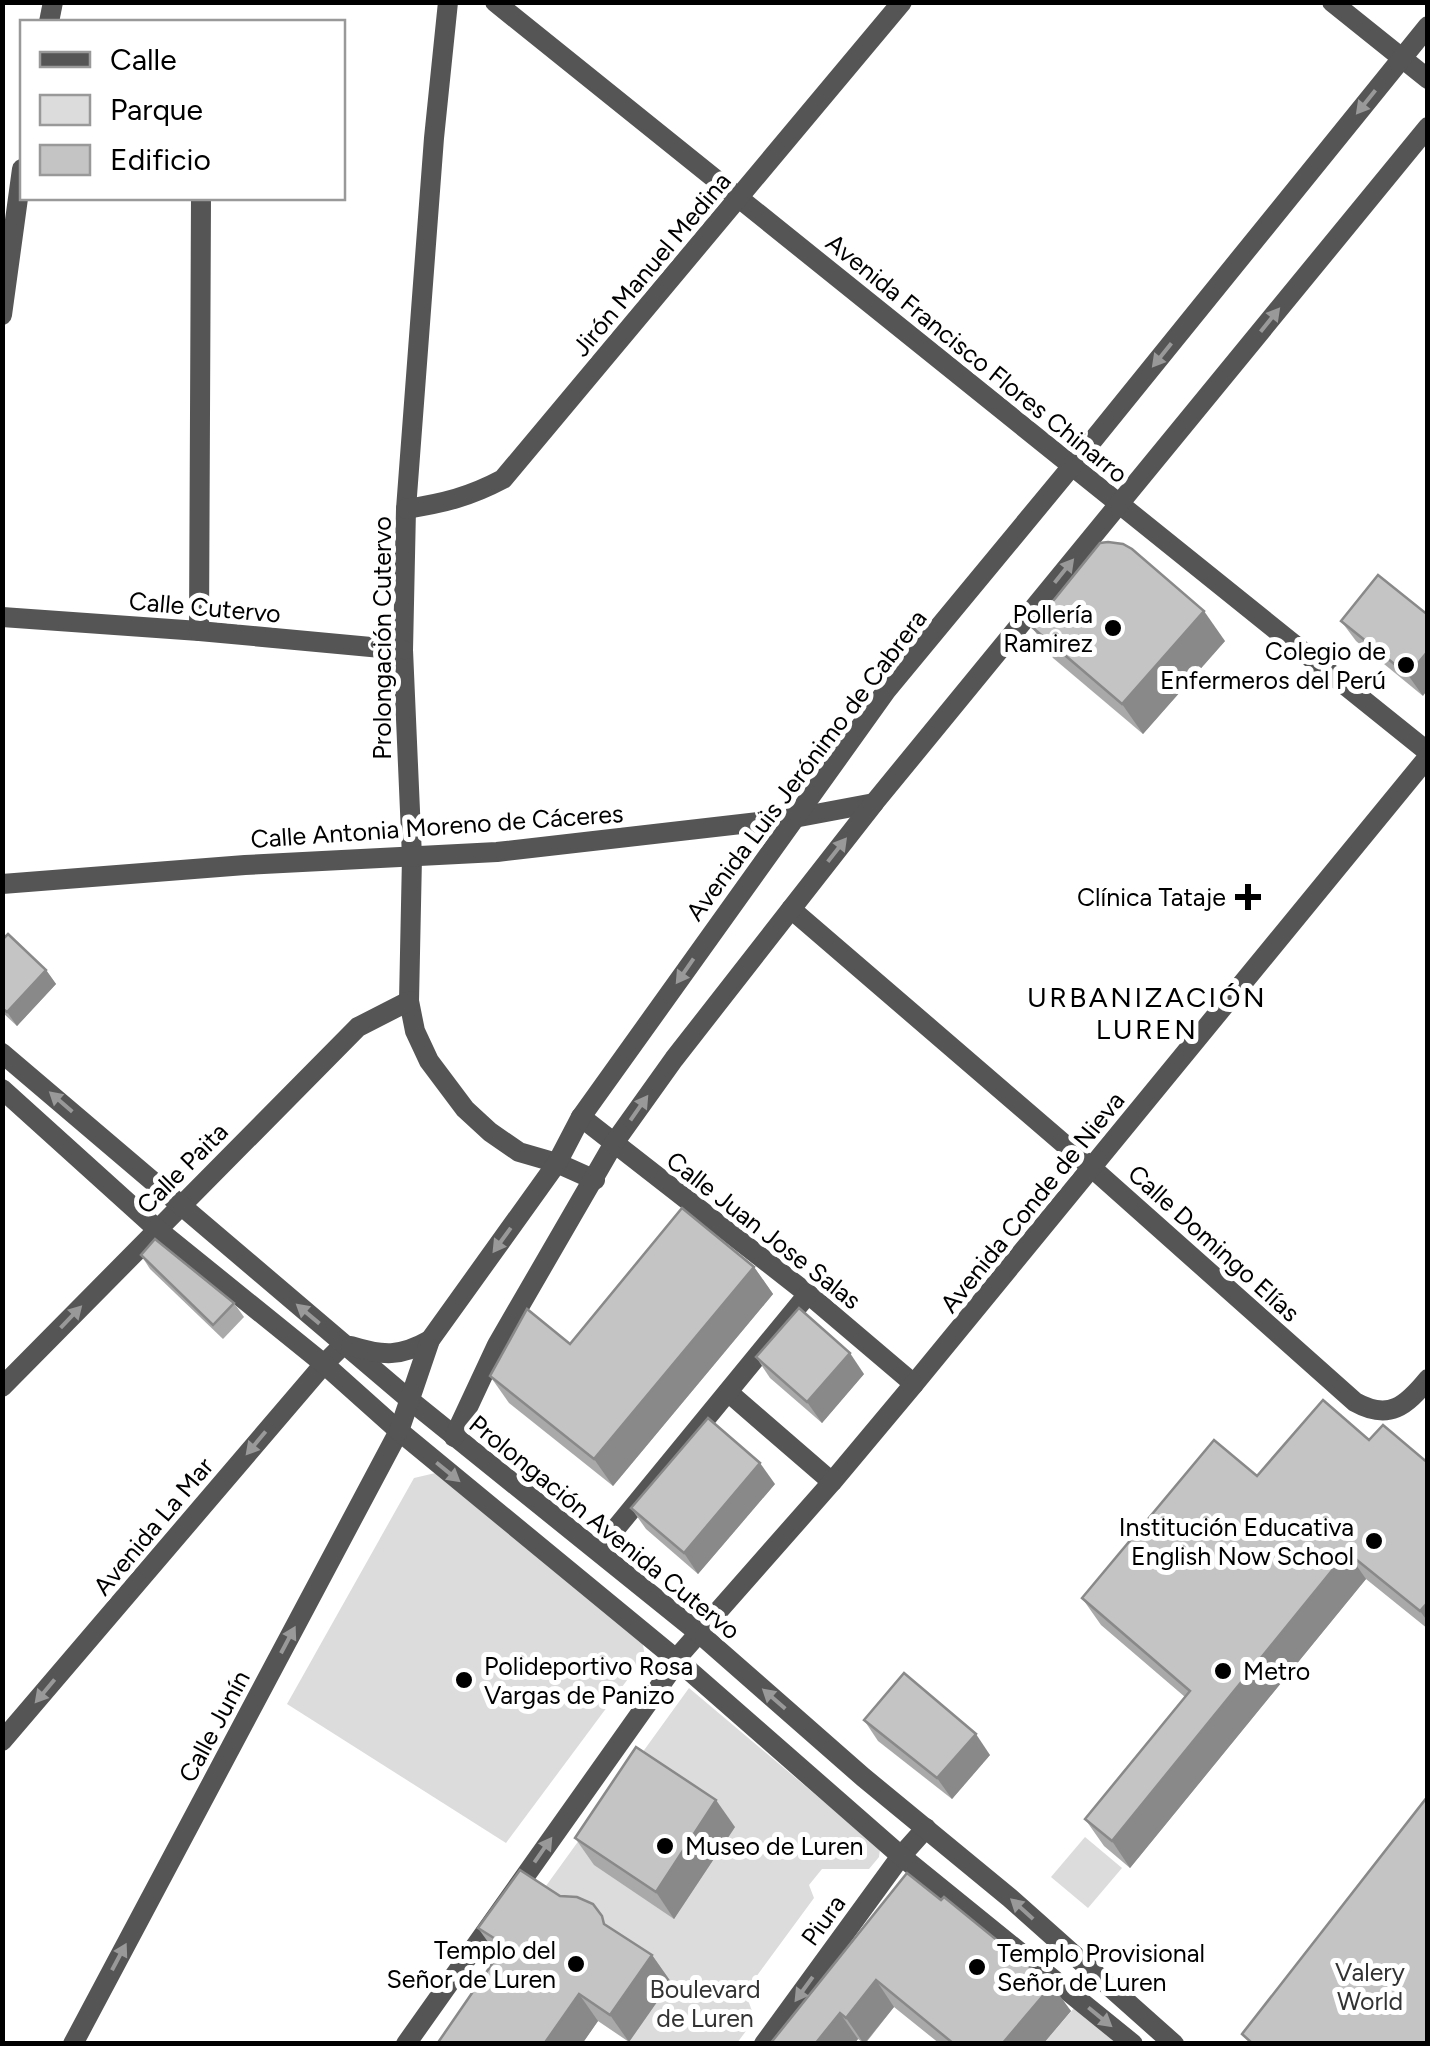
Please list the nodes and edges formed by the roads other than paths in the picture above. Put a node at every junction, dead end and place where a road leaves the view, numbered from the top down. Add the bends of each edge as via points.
1 (448, 2) edge
2 (494, 2) edge
3 (902, 2) edge
4 (1332, 2) edge
5 (1428, 26) edge
6 (1401, 58) junction
7 (1428, 79) edge
8 (1428, 126) edge
9 (20, 184) edge
10 (739, 199) junction
11 (201, 200) edge
12 (2, 316) edge
13 (1072, 466) junction
14 (1119, 504) junction
15 (406, 509) junction
16 (2, 617) edge
17 (199, 631) junction
18 (402, 650) junction
19 (1428, 755) edge
20 (874, 802) junction
21 (794, 818) junction
22 (412, 857) junction
23 (2, 884) edge
24 (791, 908) junction
25 (410, 1001) junction
26 (6, 1063) edge
27 (2, 1089) edge
28 (582, 1118) junction
29 (614, 1143) junction
30 (557, 1163) junction
31 (1092, 1168) junction
32 (595, 1180) junction
33 (181, 1206) junction
34 (157, 1229) junction
35 (808, 1294) junction
36 (430, 1340) junction
37 (344, 1344) junction
38 (324, 1364) junction
39 (1428, 1379) edge
40 (914, 1384) junction
41 (2, 1387) edge
42 (728, 1392) junction
43 (410, 1401) junction
44 (398, 1431) junction
45 (454, 1436) junction
46 (832, 1482) junction
47 (598, 1550) junction
48 (700, 1634) junction
49 (672, 1666) junction
50 (2, 1741) edge
51 (926, 1828) junction
52 (901, 1856) junction
53 (73, 2044) edge
54 (406, 2044) edge
55 (764, 2044) edge
56 (1133, 2044) edge
57 (1174, 2044) edge

1 - 15 street, Prolongación Cutervo
2 - 10 street, Avenida Francisco Flores Chinarro
3 - 10 street, Jirón Manuel Medina
4 - 6 street
5 - 6 street, Avenida Luis Jerónimo de Cabrera
6 - 7 street
6 -> 13 street, Avenida Luis Jerónimo de Cabrera
14 -> 8 street
9 - 12 street
10 - 13 street, Avenida Francisco Flores Chinarro
10 - 15 street, Jirón Manuel Medina via 502,478 476,494
11 - 17 street
13 - 14 street, Avenida Francisco Flores Chinarro
13 - 21 street, Avenida Luis Jerónimo de Cabrera via 886,691
14 - 19 street, Avenida Francisco Flores Chinarro
20 -> 14 street
15 - 18 street, Prolongación Cutervo
16 - 17 street, Calle Cutervo
17 - 18 street, Calle Cutervo
18 - 22 street, Prolongación Cutervo
19 - 31 street, Avenida Conde de Nieva
20 - 21 street, Calle Antonia Moreno de Cáceres
24 -> 20 street
21 - 22 street, Calle Antonia Moreno de Cáceres
21 -> 28 street, Avenida Luis Jerónimo de Cabrera
22 - 23 street, Calle Antonia Moreno de Cáceres
22 - 25 street, Prolongación Cutervo
29 -> 24 street
24 - 31 street, Calle Domingo Elías
25 - 30 street, Prolongación Cutervo via 428,1062 464,1109 519,1152
25 - 33 street, Calle Paita via 358,1027
33 -> 26 street, Prolongación Avenida Cutervo
27 - 34 street
28 - 29 street, Calle Juan Jose Salas
28 - 30 street, Avenida Luis Jerónimo de Cabrera
29 - 32 street
29 - 35 street, Calle Juan Jose Salas
30 - 32 street, Prolongación Cutervo
30 -> 36 street, Avenida Luis Jerónimo de Cabrera
31 - 39 street, Calle Domingo Elías via 1355,1402 1393,1410
31 - 40 street, Avenida Conde de Nieva
32 - 45 street via 497,1345
33 - 34 street, Calle Paita
37 -> 33 street, Prolongación Avenida Cutervo
34 - 38 street
41 -> 34 street, Calle Paita
35 - 40 street, Calle Juan Jose Salas
35 - 42 street
36 - 37 street via 400,1353
36 - 43 street, Avenida Luis Jerónimo de Cabrera
37 - 38 street, Avenida La Mar
37 - 43 street, Prolongación Avenida Cutervo
38 - 44 street
38 -> 50 street, Avenida La Mar
40 - 46 street, Avenida Conde de Nieva
42 - 46 street
42 - 47 street
43 - 44 street, Avenida Luis Jerónimo de Cabrera
43 - 45 street, Prolongación Avenida Cutervo
44 -> 49 street
53 -> 44 street, Calle Junín
45 - 47 street, Prolongación Avenida Cutervo
46 - 48 street, Avenida Conde de Nieva
47 - 48 street, Prolongación Avenida Cutervo
48 - 49 street, Avenida Conde de Nieva
51 -> 48 street, Prolongación Avenida Cutervo
49 - 52 street
54 -> 49 street, Avenida Conde de Nieva
51 - 52 street, Piura
57 -> 51 street, Prolongación Avenida Cutervo
52 -> 55 street, Piura
52 -> 56 street

